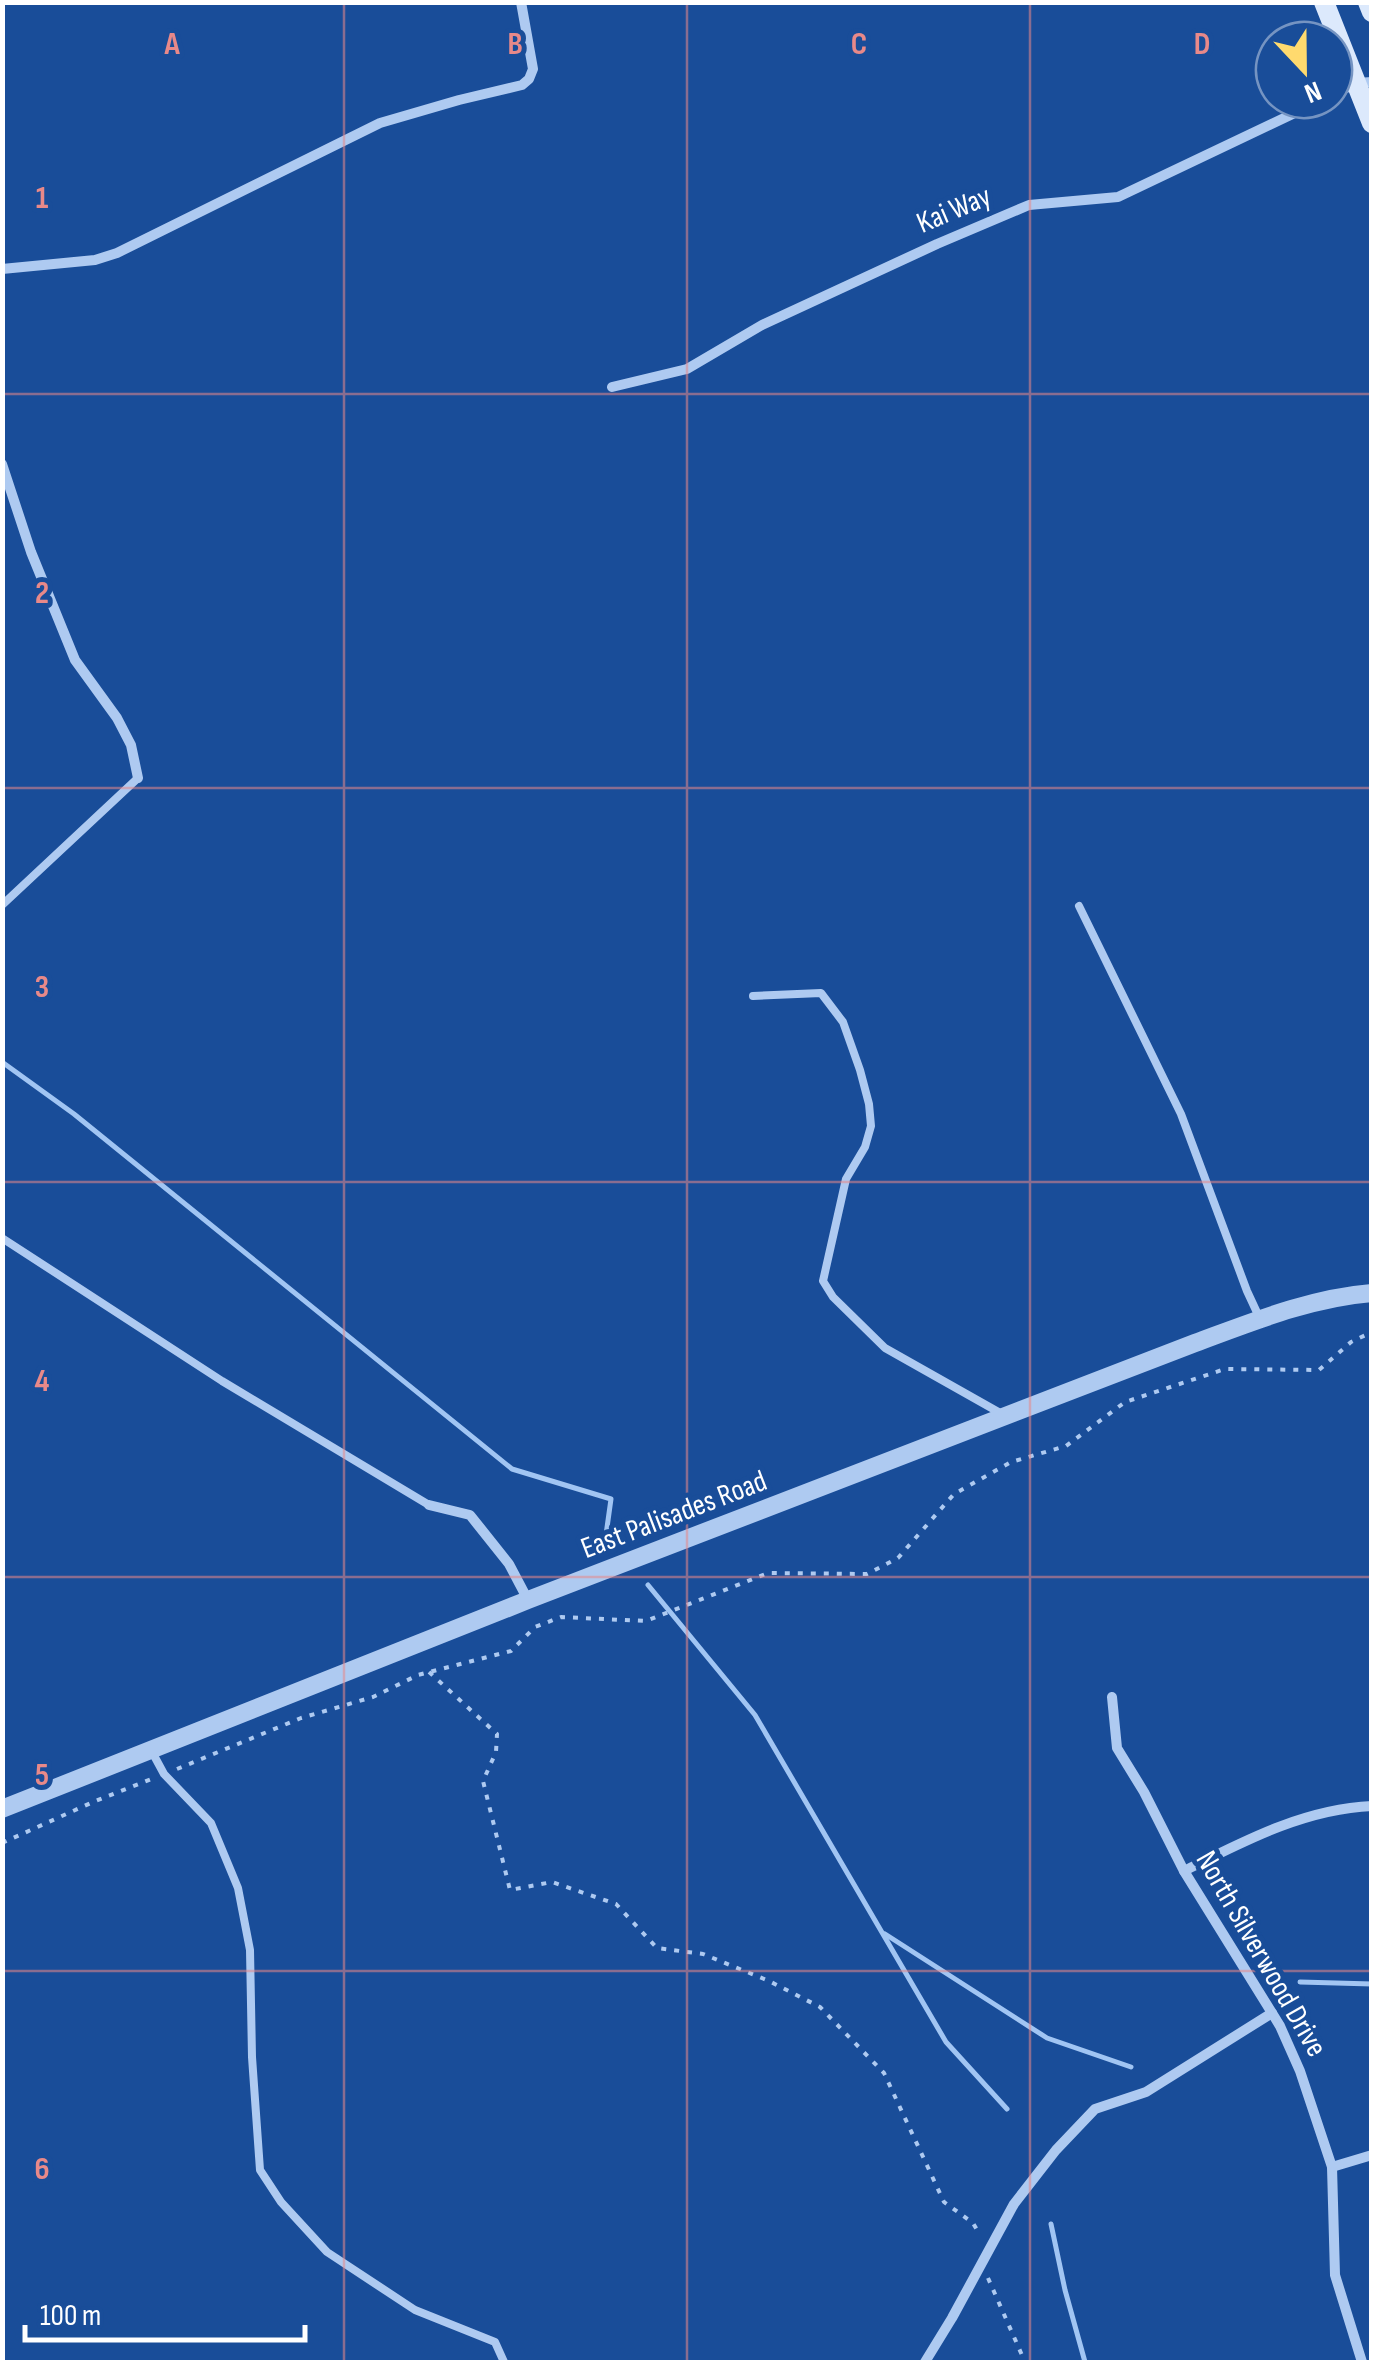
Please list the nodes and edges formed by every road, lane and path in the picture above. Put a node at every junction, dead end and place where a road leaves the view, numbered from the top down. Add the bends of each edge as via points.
1 (520, 2) edge
2 (1324, 2) edge
3 (1368, 2) edge
4 (1372, 12) edge
5 (1364, 83) edge
6 (1280, 120) edge
7 (1372, 123) edge
8 (2, 269) edge
9 (612, 387) dead end
10 (2, 464) edge
11 (138, 778) joint
12 (2, 905) edge
13 (1079, 906) dead end
14 (752, 996) dead end
15 (2, 1238) edge
16 (1372, 1293) edge
17 (1260, 1319) junction
18 (1372, 1332) edge
19 (1006, 1416) junction
20 (429, 1505) joint
21 (528, 1600) junction
22 (429, 1672) junction
23 (1112, 1697) dead end
24 (150, 1750) junction
25 (164, 1774) junction
26 (1372, 1806) edge
27 (2, 1809) edge
28 (2, 1843) edge
29 (1184, 1871) junction
30 (1272, 2013) junction
31 (1372, 2154) edge
32 (1332, 2166) junction
33 (982, 2261) junction
34 (504, 2362) edge
35 (925, 2362) edge
36 (1025, 2362) edge
37 (1362, 2362) edge

1 - 8 street via 534,68 522,85 380,123 116,254
2 - 5 main road
3 - 4 main road
5 - 7 main road
6 - 9 street, Kai Way via 1118,198 1029,206 762,324 687,369
10 - 11 street via 75,660 117,718
11 - 12 lane
13 - 17 lane via 1181,1114
14 - 19 lane via 821,992 843,1022 869,1104 871,1126 846,1179 823,1281 885,1348
15 - 20 lane
16 - 17 street, East Palisades Road
17 - 19 street, East Palisades Road
18 - 22 path via 1319,1370 1226,1369 1125,1402 1066,1446 1011,1462 954,1494 898,1558 866,1574 768,1573 646,1622 562,1617 535,1628 510,1651
19 - 21 street, East Palisades Road
20 - 21 street via 470,1515
21 - 24 street, East Palisades Road
22 - 25 path
22 - 33 path via 498,1734 482,1781 510,1890 552,1882 616,1904 657,1948 703,1954 820,2007 884,2072 944,2202 980,2233
23 - 29 street, North Silverwood Drive via 1117,1748
24 - 25 lane
24 - 27 street, East Palisades Road
25 - 28 path
25 - 34 lane via 210,1824 238,1888 250,1950 260,2170 327,2252 415,2310 496,2342
26 - 29 street via 1292,1820
29 - 30 street, North Silverwood Drive
30 - 32 street, North Silverwood Drive
30 - 33 street via 1146,2092 1096,2110 1014,2204
31 - 32 street
32 - 37 street, North Silverwood Drive via 1335,2275
33 - 35 street
33 - 36 path

